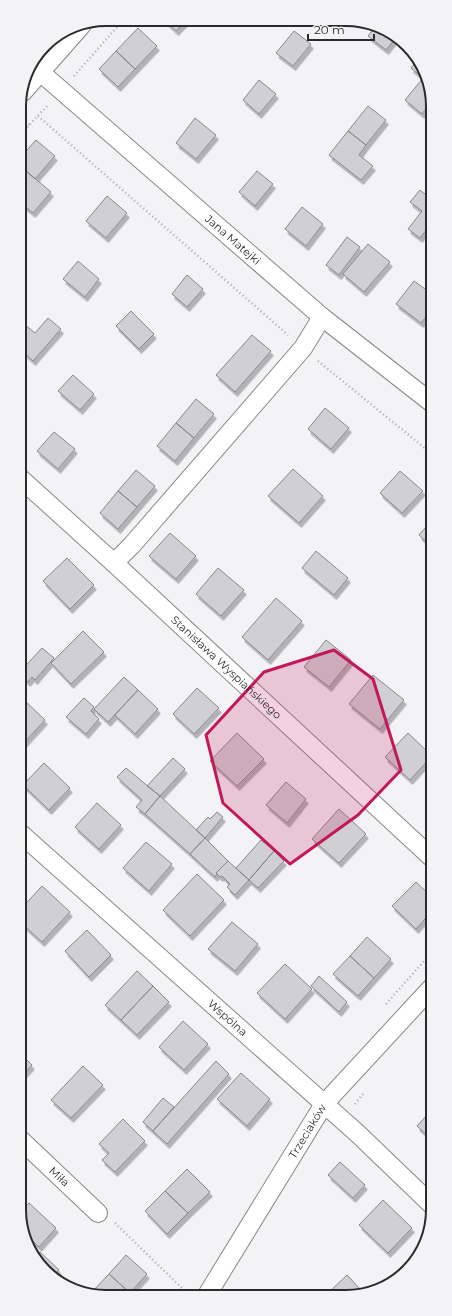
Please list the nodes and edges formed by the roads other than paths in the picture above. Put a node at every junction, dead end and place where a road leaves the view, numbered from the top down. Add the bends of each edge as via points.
1 (71, 34) edge
2 (39, 71) junction
3 (30, 81) edge
4 (322, 317) junction
5 (426, 398) edge
6 (26, 483) edge
7 (114, 563) junction
8 (26, 838) edge
9 (426, 852) edge
10 (426, 993) edge
11 (324, 1104) junction
12 (26, 1145) edge
13 (426, 1199) edge
14 (98, 1213) road end
15 (209, 1290) edge

1 - 2 main road
2 - 3 main road
2 - 4 street, Jana Matejki
4 - 5 street, Jana Matejki
4 - 7 street via 303,348
6 - 7 street, Stanisława Wyspiańskiego
7 - 9 street, Stanisława Wyspiańskiego
8 - 11 street, Wspólna
10 - 11 street, Trzeciaków
11 - 13 street, Wspólna
11 - 15 street, Trzeciaków
12 - 14 street, Miła

